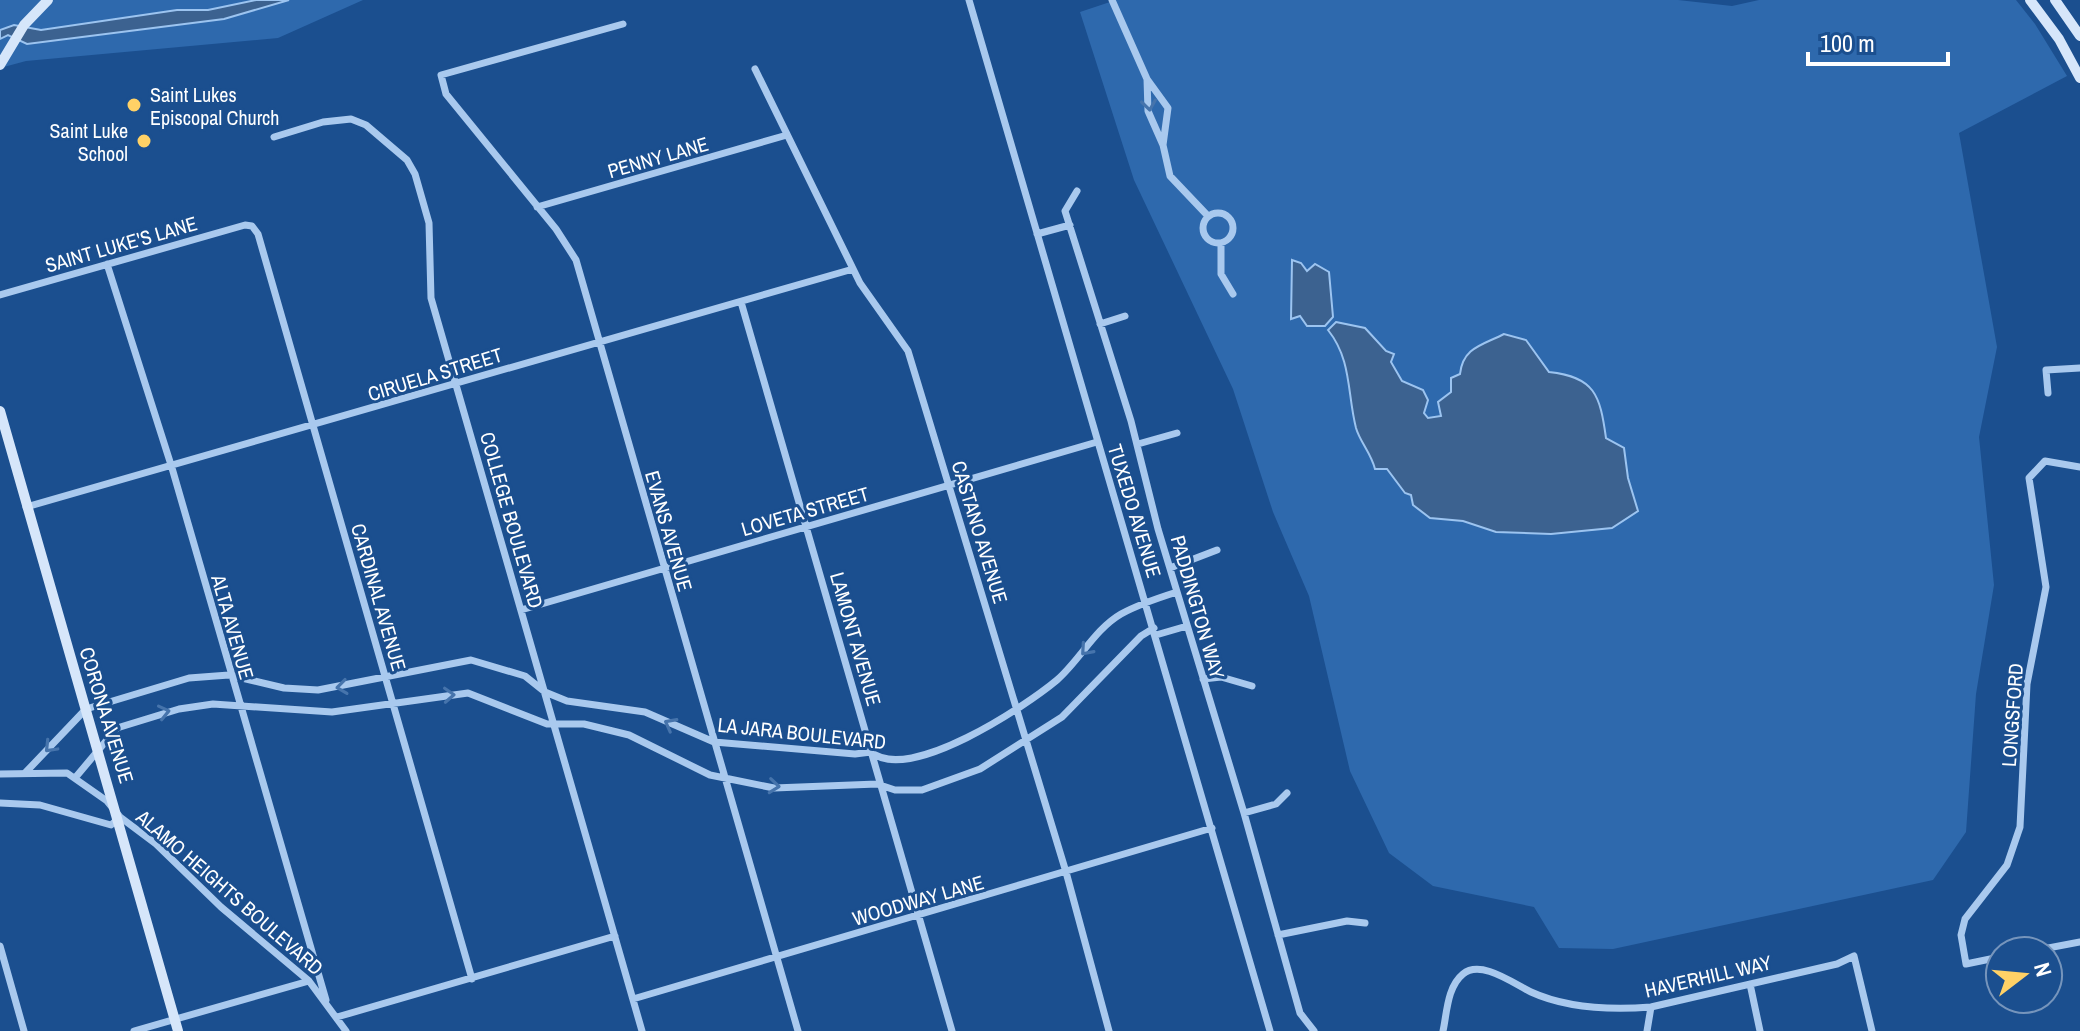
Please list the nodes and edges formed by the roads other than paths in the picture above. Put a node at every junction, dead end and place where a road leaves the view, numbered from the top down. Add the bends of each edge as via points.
1 (48, 0) edge
2 (969, 0) edge
3 (1112, 0) edge
4 (2030, 0) edge
5 (2055, 0) edge
6 (623, 24) dead end
7 (2080, 36) edge
8 (0, 65) edge
9 (755, 69) dead end
10 (2080, 78) edge
11 (1147, 79) junction
12 (787, 135) junction
13 (274, 137) dead end
14 (1163, 145) junction
15 (1077, 191) dead end
16 (537, 207) junction
17 (1208, 216) junction
18 (1070, 225) junction
19 (252, 226) joint
20 (1037, 234) junction
21 (1221, 243) junction
22 (107, 264) junction
23 (853, 269) junction
24 (1233, 294) dead end
25 (0, 295) edge
26 (741, 302) junction
27 (1125, 316) dead end
28 (1100, 324) junction
29 (598, 341) junction
30 (2080, 368) edge
31 (456, 385) junction
32 (2048, 393) dead end
33 (0, 411) edge
34 (314, 426) junction
35 (1177, 433) dead end
36 (1097, 442) junction
37 (1138, 444) junction
38 (2080, 467) edge
39 (172, 468) junction
40 (950, 485) junction
41 (26, 507) junction
42 (807, 527) junction
43 (1217, 550) dead end
44 (663, 568) junction
45 (1170, 568) junction
46 (1177, 592) junction
47 (1147, 604) junction
48 (521, 610) junction
49 (1187, 626) junction
50 (1155, 632) junction
51 (229, 675) junction
52 (385, 677) junction
53 (1203, 679) junction
54 (1252, 686) dead end
55 (545, 692) junction
56 (393, 705) junction
57 (239, 707) junction
58 (1015, 708) junction
59 (86, 709) junction
60 (555, 725) junction
61 (1024, 738) junction
62 (714, 742) junction
63 (97, 748) junction
64 (871, 752) junction
65 (25, 773) junction
66 (0, 774) edge
67 (75, 778) junction
68 (724, 778) junction
69 (881, 786) junction
70 (1287, 793) dead end
71 (0, 803) edge
72 (1244, 813) junction
73 (120, 817) junction
74 (1212, 828) junction
75 (1066, 872) junction
76 (919, 917) junction
77 (1365, 923) dead end
78 (1278, 935) junction
79 (615, 936) junction
80 (0, 946) edge
81 (777, 957) junction
82 (1984, 960) edge
83 (472, 979) junction
84 (309, 981) junction
85 (1750, 984) junction
86 (633, 999) junction
87 (326, 1000) junction
88 (1651, 1007) junction
89 (337, 1017) junction
90 (174, 1019) junction
91 (24, 1031) edge
92 (134, 1031) edge
93 (178, 1031) edge
94 (346, 1031) edge
95 (642, 1031) edge
96 (798, 1031) edge
97 (952, 1031) edge
98 (1109, 1031) edge
99 (1270, 1031) edge
100 (1314, 1031) edge
101 (1443, 1031) edge
102 (1647, 1031) edge
103 (1760, 1031) edge
104 (1872, 1031) edge

1 - 8 street via 24,25
2 - 20 street, TUXEDO AVENUE
3 - 11 street
4 - 10 street
5 - 7 street
6 - 16 street, EVANS AVENUE via 441,75 446,94
9 - 12 street, CASTANO AVENUE
11 -> 14 street via 1148,111
11 - 14 street via 1168,108
12 - 16 street, PENNY LANE
12 - 23 street, CASTANO AVENUE
13 - 31 street, COLLEGE BOULEVARD via 351,119 366,125 407,160 429,223 431,298
14 - 17 street via 1177,186
15 - 18 street, PADDINGTON WAY via 1065,211
16 - 29 street, EVANS AVENUE via 576,260
17 - 21 street via 1205,236
17 - 21 street via 1222,213 1233,222 1231,237
18 - 20 street
18 - 28 street, PADDINGTON WAY
19 - 22 street, SAINT LUKE'S LANE
19 - 34 street, CARDINAL AVENUE
20 - 36 street, TUXEDO AVENUE
21 - 24 street via 1221,274
22 - 25 street, SAINT LUKE'S LANE
22 - 39 street, ALTA AVENUE
23 - 26 street, CIRUELA STREET
23 - 40 street, CASTANO AVENUE via 908,351
26 - 29 street, CIRUELA STREET
26 - 42 street, LAMONT AVENUE
27 - 28 street
28 - 37 street, PADDINGTON WAY
29 - 31 street, CIRUELA STREET
29 - 44 street, EVANS AVENUE
30 - 32 street via 2046,370
31 - 34 street, CIRUELA STREET
31 - 48 street, COLLEGE BOULEVARD
33 - 41 street, CORONA AVENUE
34 - 39 street, CIRUELA STREET
34 - 52 street, CARDINAL AVENUE
35 - 37 street
36 - 40 street, LOVETA STREET
36 - 47 street, TUXEDO AVENUE
37 - 45 street, PADDINGTON WAY
38 - 82 street, LONGSFORD via 2045,461 2029,478 2046,587 2027,684 2020,827 2007,865 1965,919 1961,935 1966,964
39 - 41 street, CIRUELA STREET
39 - 51 street, ALTA AVENUE
40 - 42 street, LOVETA STREET
40 - 58 street, CASTANO AVENUE
41 - 59 street, CORONA AVENUE
42 - 44 street, LOVETA STREET
42 - 64 street, LAMONT AVENUE
43 - 45 street
44 - 48 street, LOVETA STREET
44 - 62 street, EVANS AVENUE
45 - 46 street, PADDINGTON WAY
46 - 47 street, LA JARA BOULEVARD
46 - 49 street, PADDINGTON WAY
47 - 50 street, TUXEDO AVENUE
47 -> 58 street, LA JARA BOULEVARD via 1119,615 1054,682
48 - 55 street, COLLEGE BOULEVARD
49 - 50 street
49 - 53 street, PADDINGTON WAY
50 - 61 street via 1141,636 1062,717
50 - 74 street, TUXEDO AVENUE
52 -> 51 street, LA JARA BOULEVARD via 318,690
51 - 57 street, ALTA AVENUE
51 - 59 street, LA JARA BOULEVARD via 189,678
52 - 55 street, LA JARA BOULEVARD via 471,660 525,676
52 - 56 street, CARDINAL AVENUE
53 - 54 street via 1215,676
53 - 72 street, PADDINGTON WAY
55 - 60 street, COLLEGE BOULEVARD
62 -> 55 street, LA JARA BOULEVARD via 645,712 567,701
56 - 57 street via 332,712
56 -> 60 street via 468,693
56 - 83 street, CARDINAL AVENUE
63 -> 57 street via 117,728 144,717 213,704
57 - 87 street, ALTA AVENUE
58 - 61 street, CASTANO AVENUE
58 - 64 street, LA JARA BOULEVARD via 963,741 930,753 906,759 880,758
59 - 63 street, CORONA AVENUE
59 -> 65 street, LA JARA BOULEVARD
60 - 68 street via 584,724 629,735 702,774
60 - 79 street, COLLEGE BOULEVARD
61 - 69 street via 980,769 935,787 909,792
61 - 75 street, CASTANO AVENUE
62 - 64 street, LA JARA BOULEVARD
62 - 68 street, EVANS AVENUE
63 - 67 street
63 - 73 street, CORONA AVENUE
64 - 69 street, LAMONT AVENUE
65 - 66 street, ALAMO HEIGHTS BOULEVARD
65 - 67 street, ALAMO HEIGHTS BOULEVARD via 52,771
67 - 73 street, ALAMO HEIGHTS BOULEVARD
68 -> 69 street via 774,788
68 - 81 street, EVANS AVENUE
69 - 76 street, LAMONT AVENUE
70 - 72 street via 1276,804
71 - 73 street, ALAMO HEIGHTS BOULEVARD via 40,805 111,825
72 - 78 street, PADDINGTON WAY
73 - 84 street, ALAMO HEIGHTS BOULEVARD
73 - 90 street, CORONA AVENUE
74 - 75 street, WOODWAY LANE
74 - 99 street, TUXEDO AVENUE
75 - 76 street, WOODWAY LANE
75 - 98 street, CASTANO AVENUE
76 - 81 street, WOODWAY LANE
76 - 97 street, LAMONT AVENUE
77 - 78 street via 1347,921
78 - 100 street, PADDINGTON WAY via 1300,1013
79 - 83 street
79 - 86 street, COLLEGE BOULEVARD
80 - 91 street
81 - 86 street, WOODWAY LANE
81 - 96 street, EVANS AVENUE
83 - 89 street
84 - 87 street, ALAMO HEIGHTS BOULEVARD
84 - 90 street
85 - 88 street, HAVERHILL WAY
85 - 103 street
85 - 104 street, HAVERHILL WAY via 1854,956
86 - 95 street, COLLEGE BOULEVARD
87 - 89 street, ALAMO HEIGHTS BOULEVARD
88 - 101 street, HAVERHILL WAY via 1574,1005 1490,972 1470,970 1451,991
88 - 102 street
89 - 94 street, ALAMO HEIGHTS BOULEVARD
90 - 92 street
90 - 93 street, CORONA AVENUE

